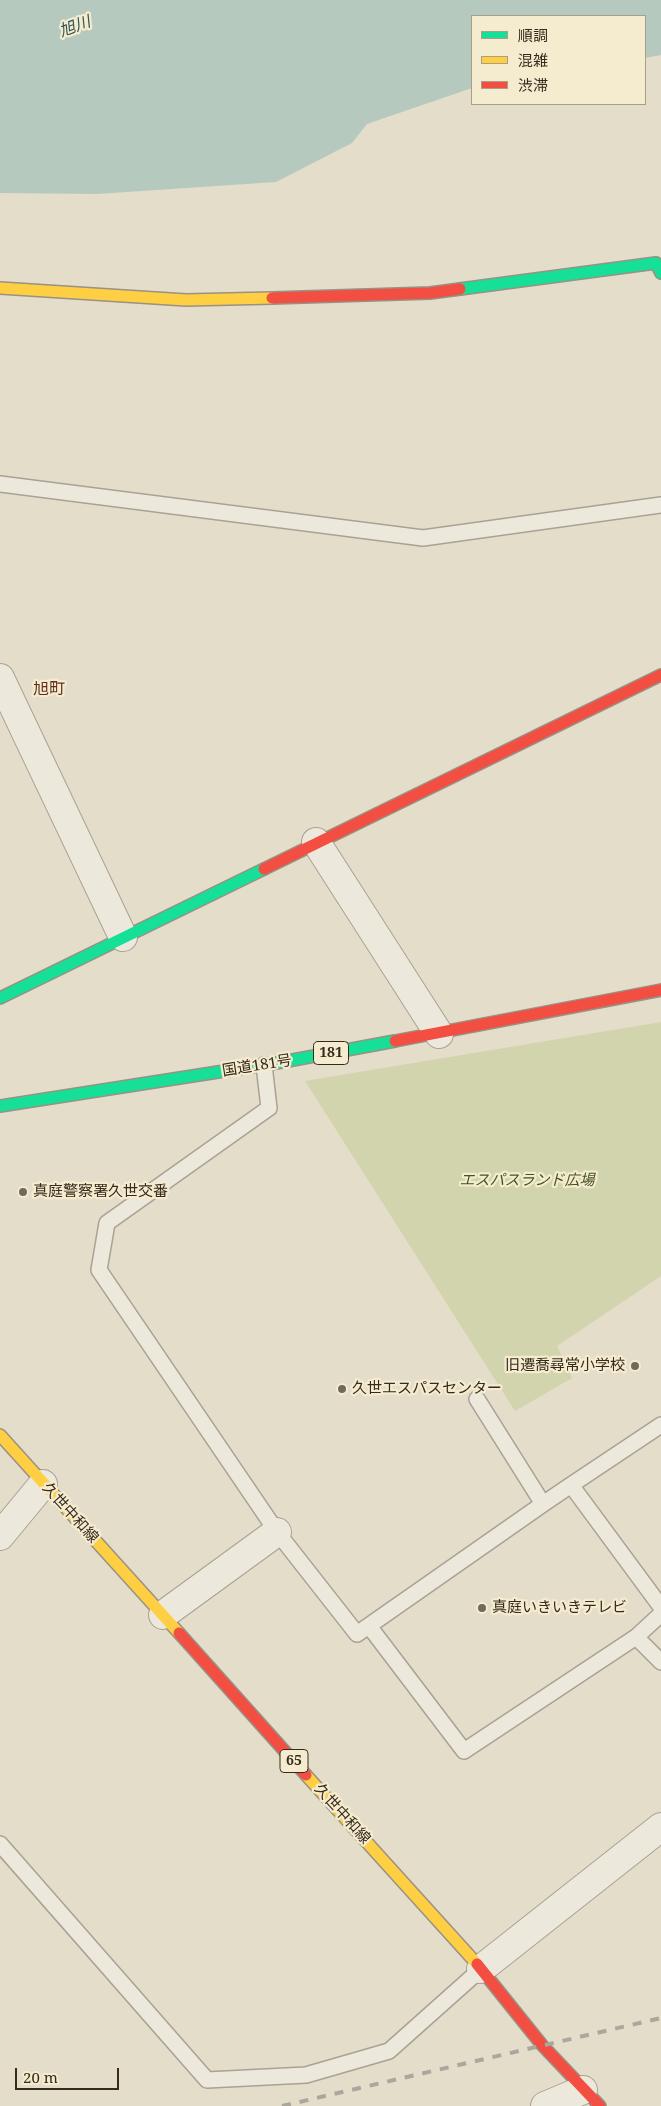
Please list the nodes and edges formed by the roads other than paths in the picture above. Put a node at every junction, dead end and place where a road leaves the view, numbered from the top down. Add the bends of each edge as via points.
1 (661, 273) edge
2 (0, 288) edge
3 (0, 484) edge
4 (661, 505) edge
5 (661, 674) edge
6 (0, 678) edge
7 (316, 842) junction
8 (123, 937) junction
9 (661, 990) edge
10 (0, 998) edge
11 (439, 1034) junction
12 (264, 1065) junction
13 (0, 1106) edge
14 (477, 1399) dead end
15 (661, 1425) edge
16 (0, 1436) edge
17 (43, 1484) junction
18 (571, 1485) junction
19 (543, 1504) junction
20 (277, 1532) junction
21 (0, 1536) edge
22 (661, 1607) edge
23 (661, 1614) edge
24 (163, 1615) junction
25 (369, 1626) junction
26 (636, 1637) junction
27 (661, 1662) edge
28 (661, 1827) edge
29 (0, 1844) edge
30 (481, 1969) junction
31 (591, 2098) edge
32 (545, 2106) edge

1 - 2 main road via 656,263 430,292 186,300
3 - 4 lane via 423,538
5 - 7 main road
6 - 8 street
7 - 8 main road
7 - 11 street
8 - 10 main road
9 - 11 main road, 国道181号 / 181
11 - 12 main road, 国道181号 / 181
12 - 13 main road, 国道181号 / 181
12 - 20 lane via 269,1108 107,1223 99,1270
14 - 19 lane
15 - 18 lane
16 - 17 main road, 久世中和線 / 65
17 - 21 street
17 - 24 main road, 久世中和線 / 65
18 - 19 lane
18 - 22 lane
19 - 25 lane
20 - 24 street
20 - 25 lane via 357,1634
23 - 26 lane
24 - 30 main road, 久世中和線 / 65
25 - 26 lane via 464,1751
26 - 27 lane
28 - 30 street
29 - 30 lane via 207,2080 306,2075 389,2051
30 - 31 main road, 久世中和線 / 65 via 542,2045
31 - 32 street

